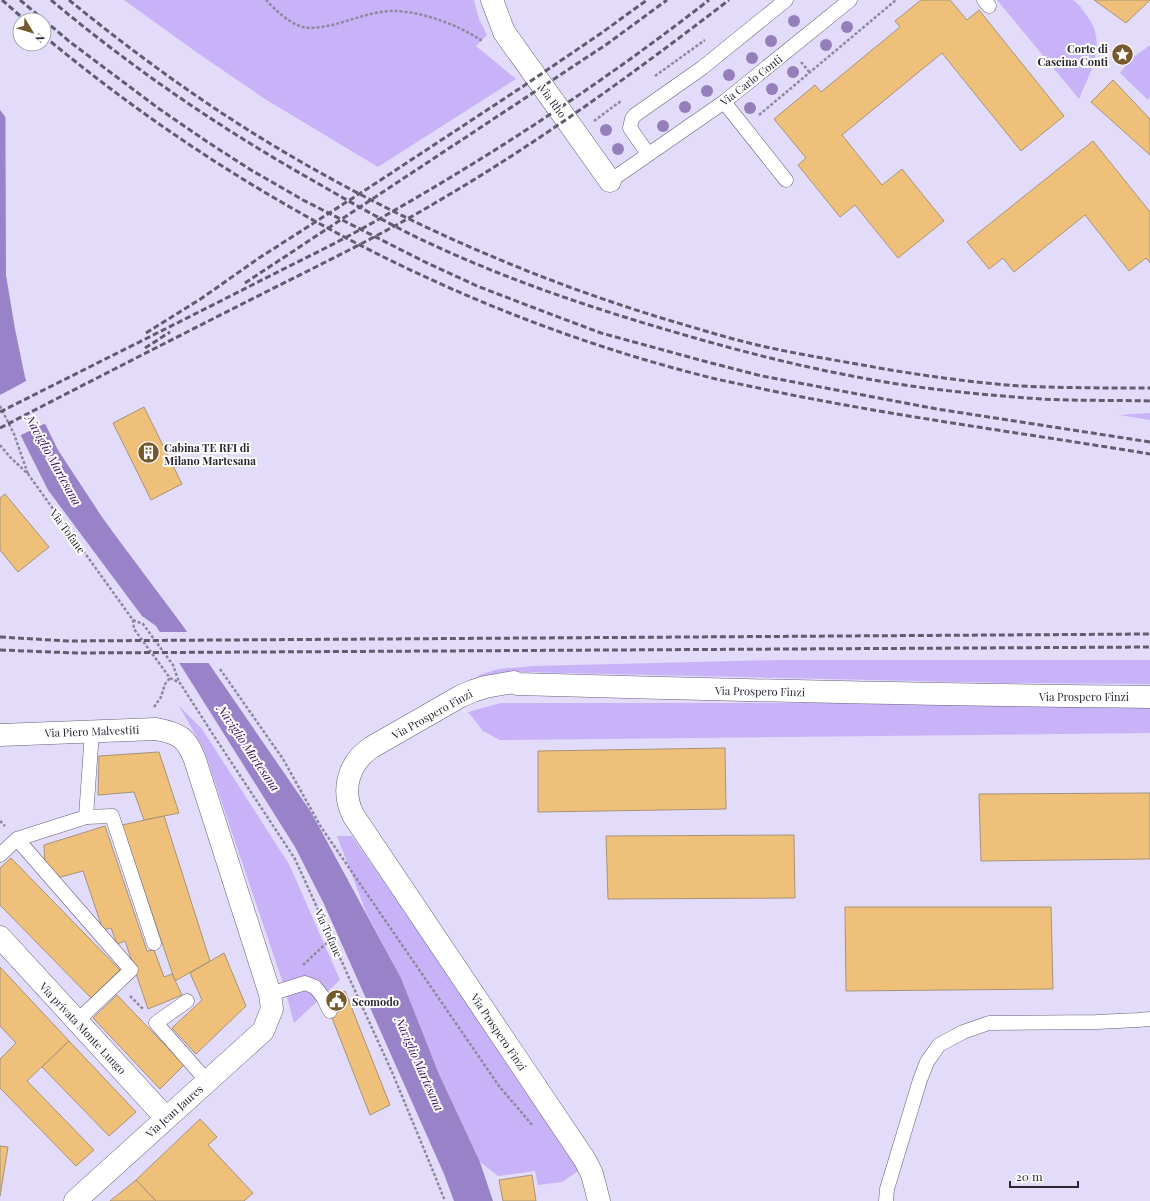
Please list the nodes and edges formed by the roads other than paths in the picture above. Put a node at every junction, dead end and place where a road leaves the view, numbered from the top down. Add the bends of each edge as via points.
1 (492, 0) edge
2 (786, 0) edge
3 (850, 0) edge
4 (724, 102) junction
5 (648, 154) junction
6 (618, 175) joint
7 (786, 180) dead end
8 (1150, 697) edge
9 (92, 731) junction
10 (0, 734) edge
11 (86, 818) junction
12 (17, 839) junction
13 (0, 855) edge
14 (0, 937) edge
15 (154, 942) dead end
16 (270, 994) junction
17 (187, 1001) dead end
18 (330, 1011) dead end
19 (1150, 1019) edge
20 (77, 1021) junction
21 (207, 1081) junction
22 (166, 1118) junction
23 (75, 1201) edge
24 (600, 1201) edge
25 (886, 1201) edge

1 - 6 street, Via Rho via 504,32
2 - 5 lane via 702,68 635,115 630,128
3 - 4 lane, Via Carlo Conti
4 - 5 lane, Via Carlo Conti
4 - 7 lane
5 - 6 lane, Via Carlo Conti
8 - 24 street, Via Prospero Finzi via 752,690 514,682 485,687 461,696 372,747 361,756 348,780 347,798 353,816 585,1160
9 - 10 street, Via Piero Malvestiti
9 - 11 lane
9 - 16 street, Via Piero Malvestiti via 156,729 177,735 190,748
11 - 12 lane
11 - 15 lane via 112,816
12 - 13 lane
12 - 20 lane via 131,970
14 - 20 street, Via privata Monte Lungo
16 - 18 lane via 305,983 315,987
16 - 21 street, Via Jean Jaures via 272,1009 263,1031
17 - 21 lane via 156,1023
19 - 25 lane via 989,1024 963,1032 939,1046 927,1062 920,1080 887,1189
20 - 22 street, Via privata Monte Lungo
21 - 22 street, Via Jean Jaures
22 - 23 street, Via Jean Jaures

